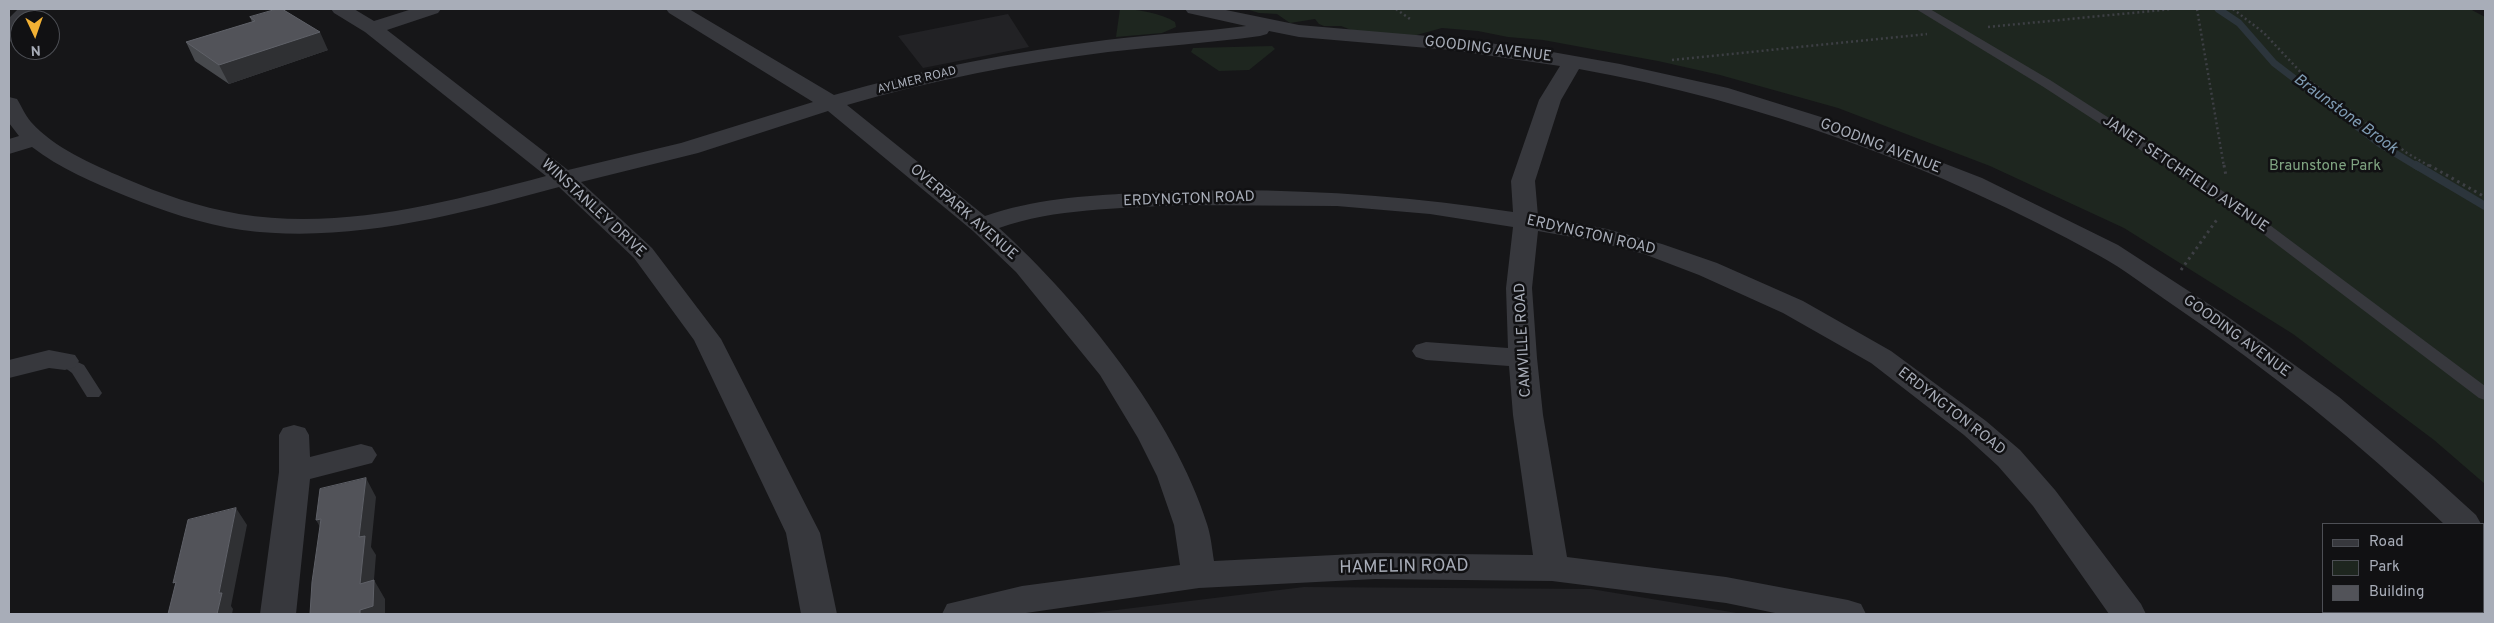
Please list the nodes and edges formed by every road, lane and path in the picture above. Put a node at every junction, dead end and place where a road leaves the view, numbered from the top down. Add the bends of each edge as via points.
1 (29, 9) edge
2 (341, 9) edge
3 (431, 9) edge
4 (676, 9) edge
5 (1195, 9) edge
6 (1922, 9) edge
7 (2172, 9) edge
8 (2197, 9) edge
9 (2233, 9) edge
10 (1279, 27) junction
11 (372, 28) junction
12 (1959, 30) junction
13 (9, 36) edge
14 (1668, 60) dead end
15 (1573, 61) junction
16 (832, 103) junction
17 (9, 104) edge
18 (36, 138) junction
19 (9, 147) edge
20 (564, 179) junction
21 (2485, 197) edge
22 (2230, 202) junction
23 (1526, 220) junction
24 (982, 226) junction
25 (2168, 289) junction
26 (1426, 352) dead end
27 (1523, 358) junction
28 (65, 361) joint
29 (9, 369) edge
30 (93, 393) dead end
31 (2485, 394) edge
32 (294, 435) dead end
33 (361, 455) dead end
34 (295, 472) junction
35 (2463, 523) edge
36 (1552, 568) junction
37 (1199, 575) junction
38 (278, 614) edge
39 (819, 614) edge
40 (960, 614) edge
41 (1848, 614) edge
42 (2128, 614) edge

1 - 13 street
2 - 11 street, WINSTANLEY DRIVE
3 - 11 street
4 - 16 street, OVERPARK AVENUE
5 - 10 street, GOODING AVENUE
6 - 12 lane, JANET SETCHFIELD AVENUE
7 - 12 path
8 - 22 path
9 - 21 path via 2264,33 2308,80 2360,119 2407,153
10 - 15 street, GOODING AVENUE via 1452,44
10 - 16 street, AYLMER ROAD via 1037,56 909,81
11 - 20 street, WINSTANLEY DRIVE
12 - 14 path
12 - 22 lane, JANET SETCHFIELD AVENUE
15 - 23 street, CAMVILLE ROAD via 1550,100 1536,137 1523,181
15 - 25 street, GOODING AVENUE via 1720,93 1829,127 1973,183 2109,250
16 - 20 street, AYLMER ROAD via 703,144
16 - 24 street, OVERPARK AVENUE
17 - 18 street, AYLMER ROAD via 14,119
18 - 19 street
18 - 20 street, AYLMER ROAD via 77,164 156,200 242,222 336,224 394,218 493,199
20 - 39 street, WINSTANLEY DRIVE via 643,253 707,339 803,533
22 - 25 path
22 - 31 lane, JANET SETCHFIELD AVENUE
23 - 24 street, ERDYNGTON ROAD via 1337,199 1188,198 1023,211
23 - 27 street, CAMVILLE ROAD via 1519,288
23 - 42 street, ERDYNGTON ROAD via 1598,234 1708,269 1793,307 1880,357 1975,428 2009,458 2044,498
24 - 37 street, OVERPARK AVENUE via 1025,266 1065,312 1127,395 1173,476 1191,525
25 - 35 street, GOODING AVENUE via 2328,404
26 - 27 street
27 - 36 street, CAMVILLE ROAD via 1528,415
28 - 29 street via 49,359
28 - 30 lane via 78,370
32 - 34 street
33 - 34 street
34 - 38 street
36 - 37 street, HAMELIN ROAD via 1375,566
36 - 41 street, HAMELIN ROAD via 1726,590
37 - 40 street, HAMELIN ROAD via 1022,600

